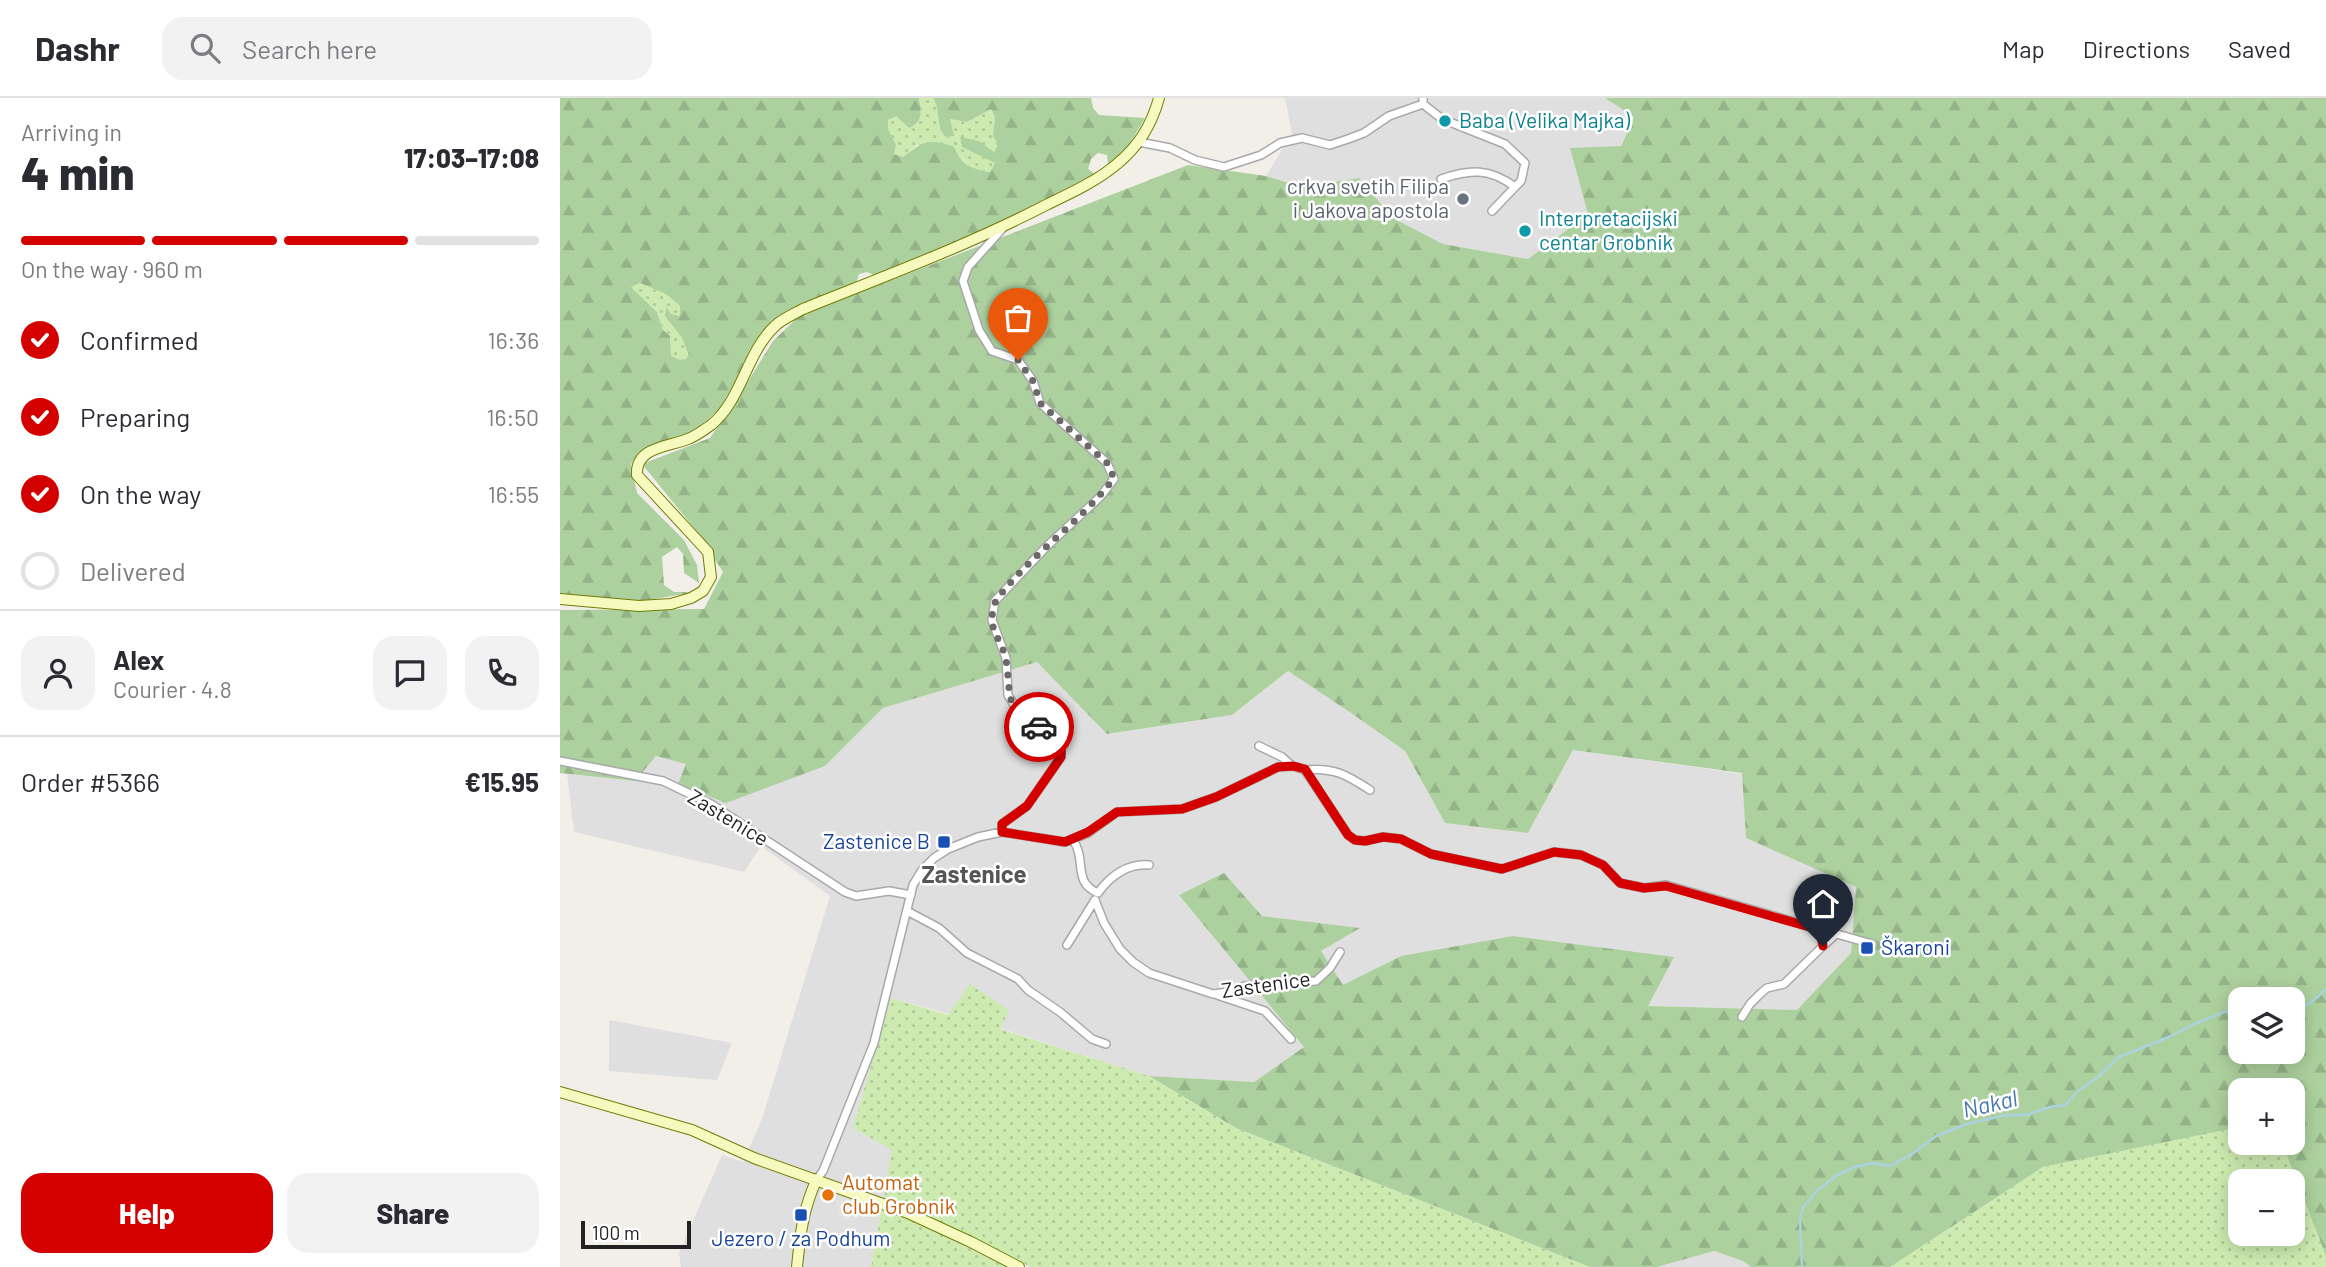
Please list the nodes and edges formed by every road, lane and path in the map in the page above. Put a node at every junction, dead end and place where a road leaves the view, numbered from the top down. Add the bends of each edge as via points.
1 (1159, 98) edge
2 (1423, 101) edge
3 (1139, 142) junction
4 (1441, 179) dead end
5 (1515, 187) junction
6 (1492, 211) dead end
7 (1004, 227) junction
8 (560, 599) edge
9 (1259, 746) dead end
10 (560, 761) edge
11 (1293, 766) junction
12 (1305, 769) junction
13 (1370, 790) dead end
14 (1002, 832) junction
15 (1073, 840) junction
16 (1149, 865) dead end
17 (911, 895) junction
18 (1097, 897) junction
19 (906, 911) junction
20 (1820, 930) junction
21 (1836, 934) junction
22 (1872, 944) dead end
23 (1067, 945) dead end
24 (1823, 946) junction
25 (1340, 952) dead end
26 (1213, 994) junction
27 (1742, 1017) dead end
28 (1290, 1039) dead end
29 (1106, 1044) dead end
30 (560, 1092) edge
31 (817, 1179) junction
32 (797, 1267) edge
33 (1019, 1267) edge

1 - 3 main road
2 - 3 street via 1364,133 1330,145 1302,138 1224,166
2 - 5 street via 1442,118 1505,144 1520,157 1525,167
3 - 7 main road via 1116,165 1080,188
4 - 5 street via 1491,173
5 - 6 street
7 - 8 main road via 803,309 776,325 713,424 690,438 644,454 636,466 637,475 708,552 711,577 703,591 660,605
7 - 14 street via 968,267 963,281 979,330 992,351 1018,360 1033,381 1040,403 1107,463 1114,478 995,601 992,620 1006,658 1009,695 1021,716 1061,740 1061,757 1027,806 1002,824
9 - 11 street
10 - 17 street, Zastenice via 658,780 711,804 845,892
11 - 12 street
11 - 15 street via 1278,767 1182,809 1117,812
12 - 13 street via 1334,770
12 - 20 street via 1355,840 1401,839 1431,854 1502,869 1554,852 1581,855 1603,865 1620,883 1666,886
14 - 15 street via 1056,842
14 - 17 street via 978,837 934,858 922,870
15 - 18 street, Zastenice via 1082,877
16 - 18 street via 1131,866 1105,884
17 - 19 street
18 - 23 street
18 - 26 street, Zastenice via 1104,923 1119,950 1133,962 1149,973
19 - 29 street via 939,928 967,953 1017,979 1092,1039
19 - 31 street via 874,1042
20 - 21 street
20 - 24 street
21 - 22 street
21 - 24 street
24 - 27 street via 1784,984 1761,993
25 - 26 street, Zastenice via 1316,981 1245,986
26 - 28 street via 1265,1011
30 - 31 main road via 692,1130
31 - 32 main road via 802,1221
31 - 33 main road via 908,1213

